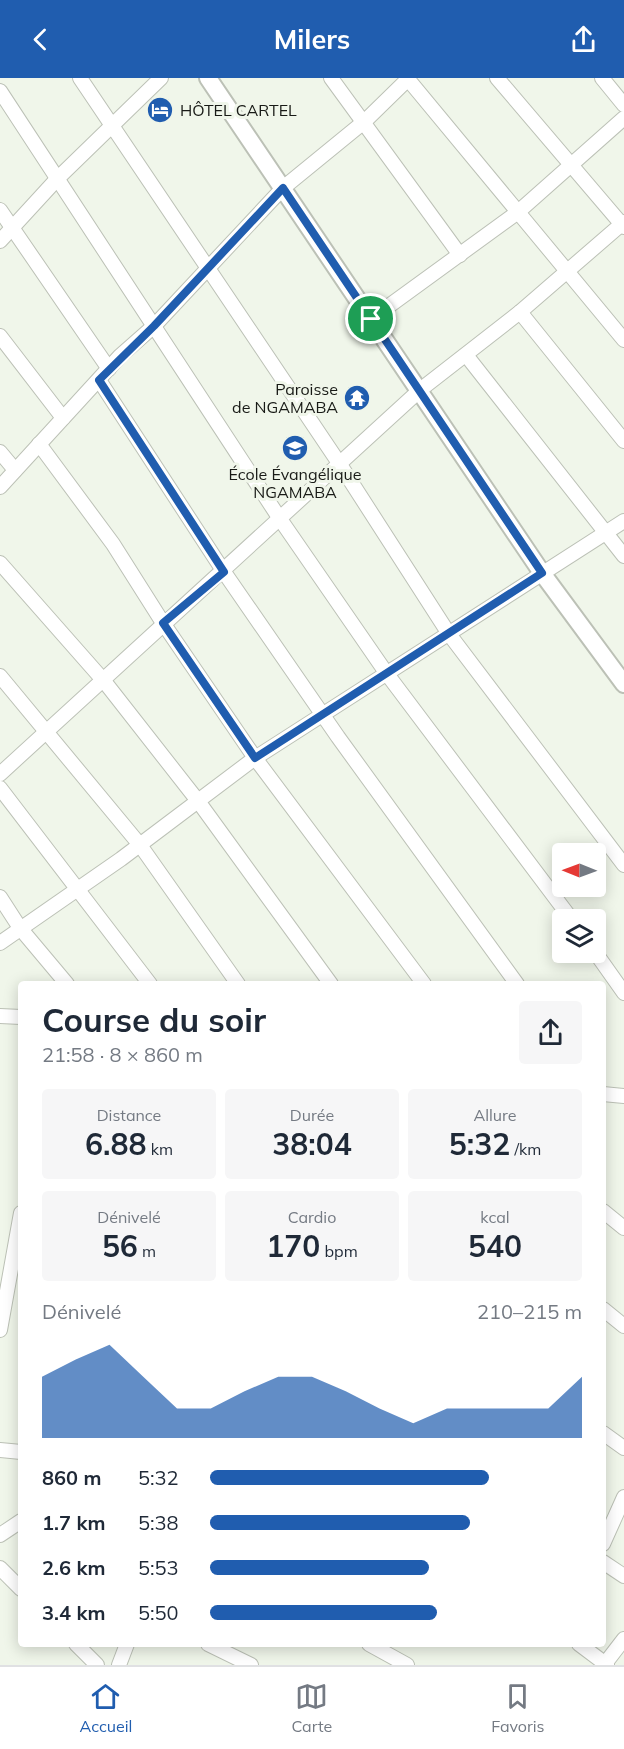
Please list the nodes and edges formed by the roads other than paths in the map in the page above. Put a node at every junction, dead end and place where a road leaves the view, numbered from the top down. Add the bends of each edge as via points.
1 (80, 78) edge
2 (161, 78) edge
3 (208, 78) edge
4 (331, 78) edge
5 (408, 78) edge
6 (497, 78) edge
7 (602, 78) edge
8 (0, 91) edge
9 (624, 105) edge
10 (624, 118) edge
11 (365, 121) junction
12 (111, 128) junction
13 (572, 166) junction
14 (57, 179) junction
15 (283, 188) junction
16 (0, 210) edge
17 (518, 212) junction
18 (623, 224) edge
19 (12, 227) junction
20 (0, 241) edge
21 (460, 255) junction
22 (208, 269) junction
23 (567, 273) junction
24 (520, 312) junction
25 (371, 319) junction
26 (154, 326) junction
27 (0, 336) edge
28 (624, 340) edge
29 (466, 355) junction
30 (104, 375) junction
31 (420, 390) junction
32 (63, 418) junction
33 (624, 441) edge
34 (39, 444) junction
35 (0, 452) edge
36 (339, 463) junction
37 (15, 470) junction
38 (0, 487) edge
39 (280, 519) junction
40 (624, 521) edge
41 (606, 535) junction
42 (624, 556) edge
43 (0, 563) edge
44 (224, 572) junction
45 (542, 573) junction
46 (163, 623) junction
47 (449, 634) junction
48 (387, 674) junction
49 (0, 676) edge
50 (104, 681) junction
51 (624, 684) edge
52 (322, 715) junction
53 (47, 730) junction
54 (255, 758) junction
55 (0, 774) edge
56 (0, 788) edge
57 (198, 801) junction
58 (140, 845) junction
59 (624, 865) edge
60 (77, 890) junction
61 (0, 897) edge
62 (564, 909) edge
63 (20, 928) junction
64 (0, 943) edge
65 (603, 963) edge
66 (64, 981) edge
67 (148, 981) edge
68 (236, 981) edge
69 (329, 981) edge
70 (422, 981) edge
71 (515, 981) edge
72 (624, 993) edge
73 (0, 1016) edge
74 (18, 1017) edge
75 (606, 1094) edge
76 (624, 1096) edge
77 (606, 1213) edge
78 (624, 1228) edge
79 (18, 1229) edge
80 (10, 1272) edge
81 (606, 1311) edge
82 (624, 1326) edge
83 (0, 1330) edge
84 (606, 1435) edge
85 (624, 1448) edge
86 (0, 1450) edge
87 (18, 1452) edge
88 (624, 1497) edge
89 (18, 1523) edge
90 (0, 1535) edge
91 (606, 1538) edge
92 (606, 1564) edge
93 (0, 1568) edge
94 (624, 1576) edge
95 (18, 1586) edge
96 (624, 1639) edge
97 (79, 1647) edge
98 (126, 1647) edge
99 (214, 1647) edge
100 (374, 1647) edge
101 (583, 1647) edge
102 (97, 1665) edge
103 (119, 1665) edge
104 (251, 1665) edge
105 (407, 1665) edge
106 (605, 1665) edge

1 - 12 street
2 - 12 street
3 - 15 street
4 - 11 street
5 - 11 street
5 - 17 street
6 - 13 street
7 - 9 street
8 - 14 street
10 - 13 street
11 - 15 street
11 - 21 street
12 - 14 street
12 - 22 street
13 - 17 street
13 - 18 street
14 - 19 street
14 - 26 street
15 - 22 street
15 - 25 street
16 - 19 street
17 - 21 street
17 - 23 street
18 - 23 street
19 - 20 street
19 - 30 street
21 - 25 street
22 - 26 street
22 - 36 street
23 - 24 street
23 - 28 street
24 - 29 street
24 - 33 street
25 - 31 street
26 - 30 street
26 - 39 street
27 - 32 street
29 - 31 street
29 - 41 street
30 - 32 street
30 - 44 street
31 - 36 street
31 - 45 street
32 - 34 street
34 - 37 street
34 - 46 street via 113,544
35 - 37 street
36 - 39 street
36 - 47 street
37 - 38 street
39 - 44 street
39 - 48 street
40 - 41 street
41 - 42 street
41 - 45 street
43 - 50 street
44 - 46 street
44 - 52 street
45 - 47 street
45 - 51 street
46 - 50 street
46 - 54 street
47 - 48 street
47 - 59 street
48 - 52 street
48 - 62 street
49 - 53 street
50 - 53 street
50 - 57 street
52 - 54 street
52 - 71 street
53 - 55 street
53 - 58 street
54 - 57 street
54 - 70 street
56 - 60 street
57 - 58 street
57 - 69 street
58 - 60 street
58 - 68 street
60 - 63 street
60 - 67 street
61 - 63 street
63 - 64 street
63 - 66 street
65 - 72 street
73 - 74 street
75 - 76 street
77 - 78 street
79 - 80 street
80 - 83 street
81 - 82 street
84 - 85 street
86 - 87 street
88 - 91 street
89 - 90 street
92 - 94 street
93 - 95 street
96 - 106 street
97 - 102 street
98 - 103 street
99 - 104 street
100 - 105 street
101 - 106 street

